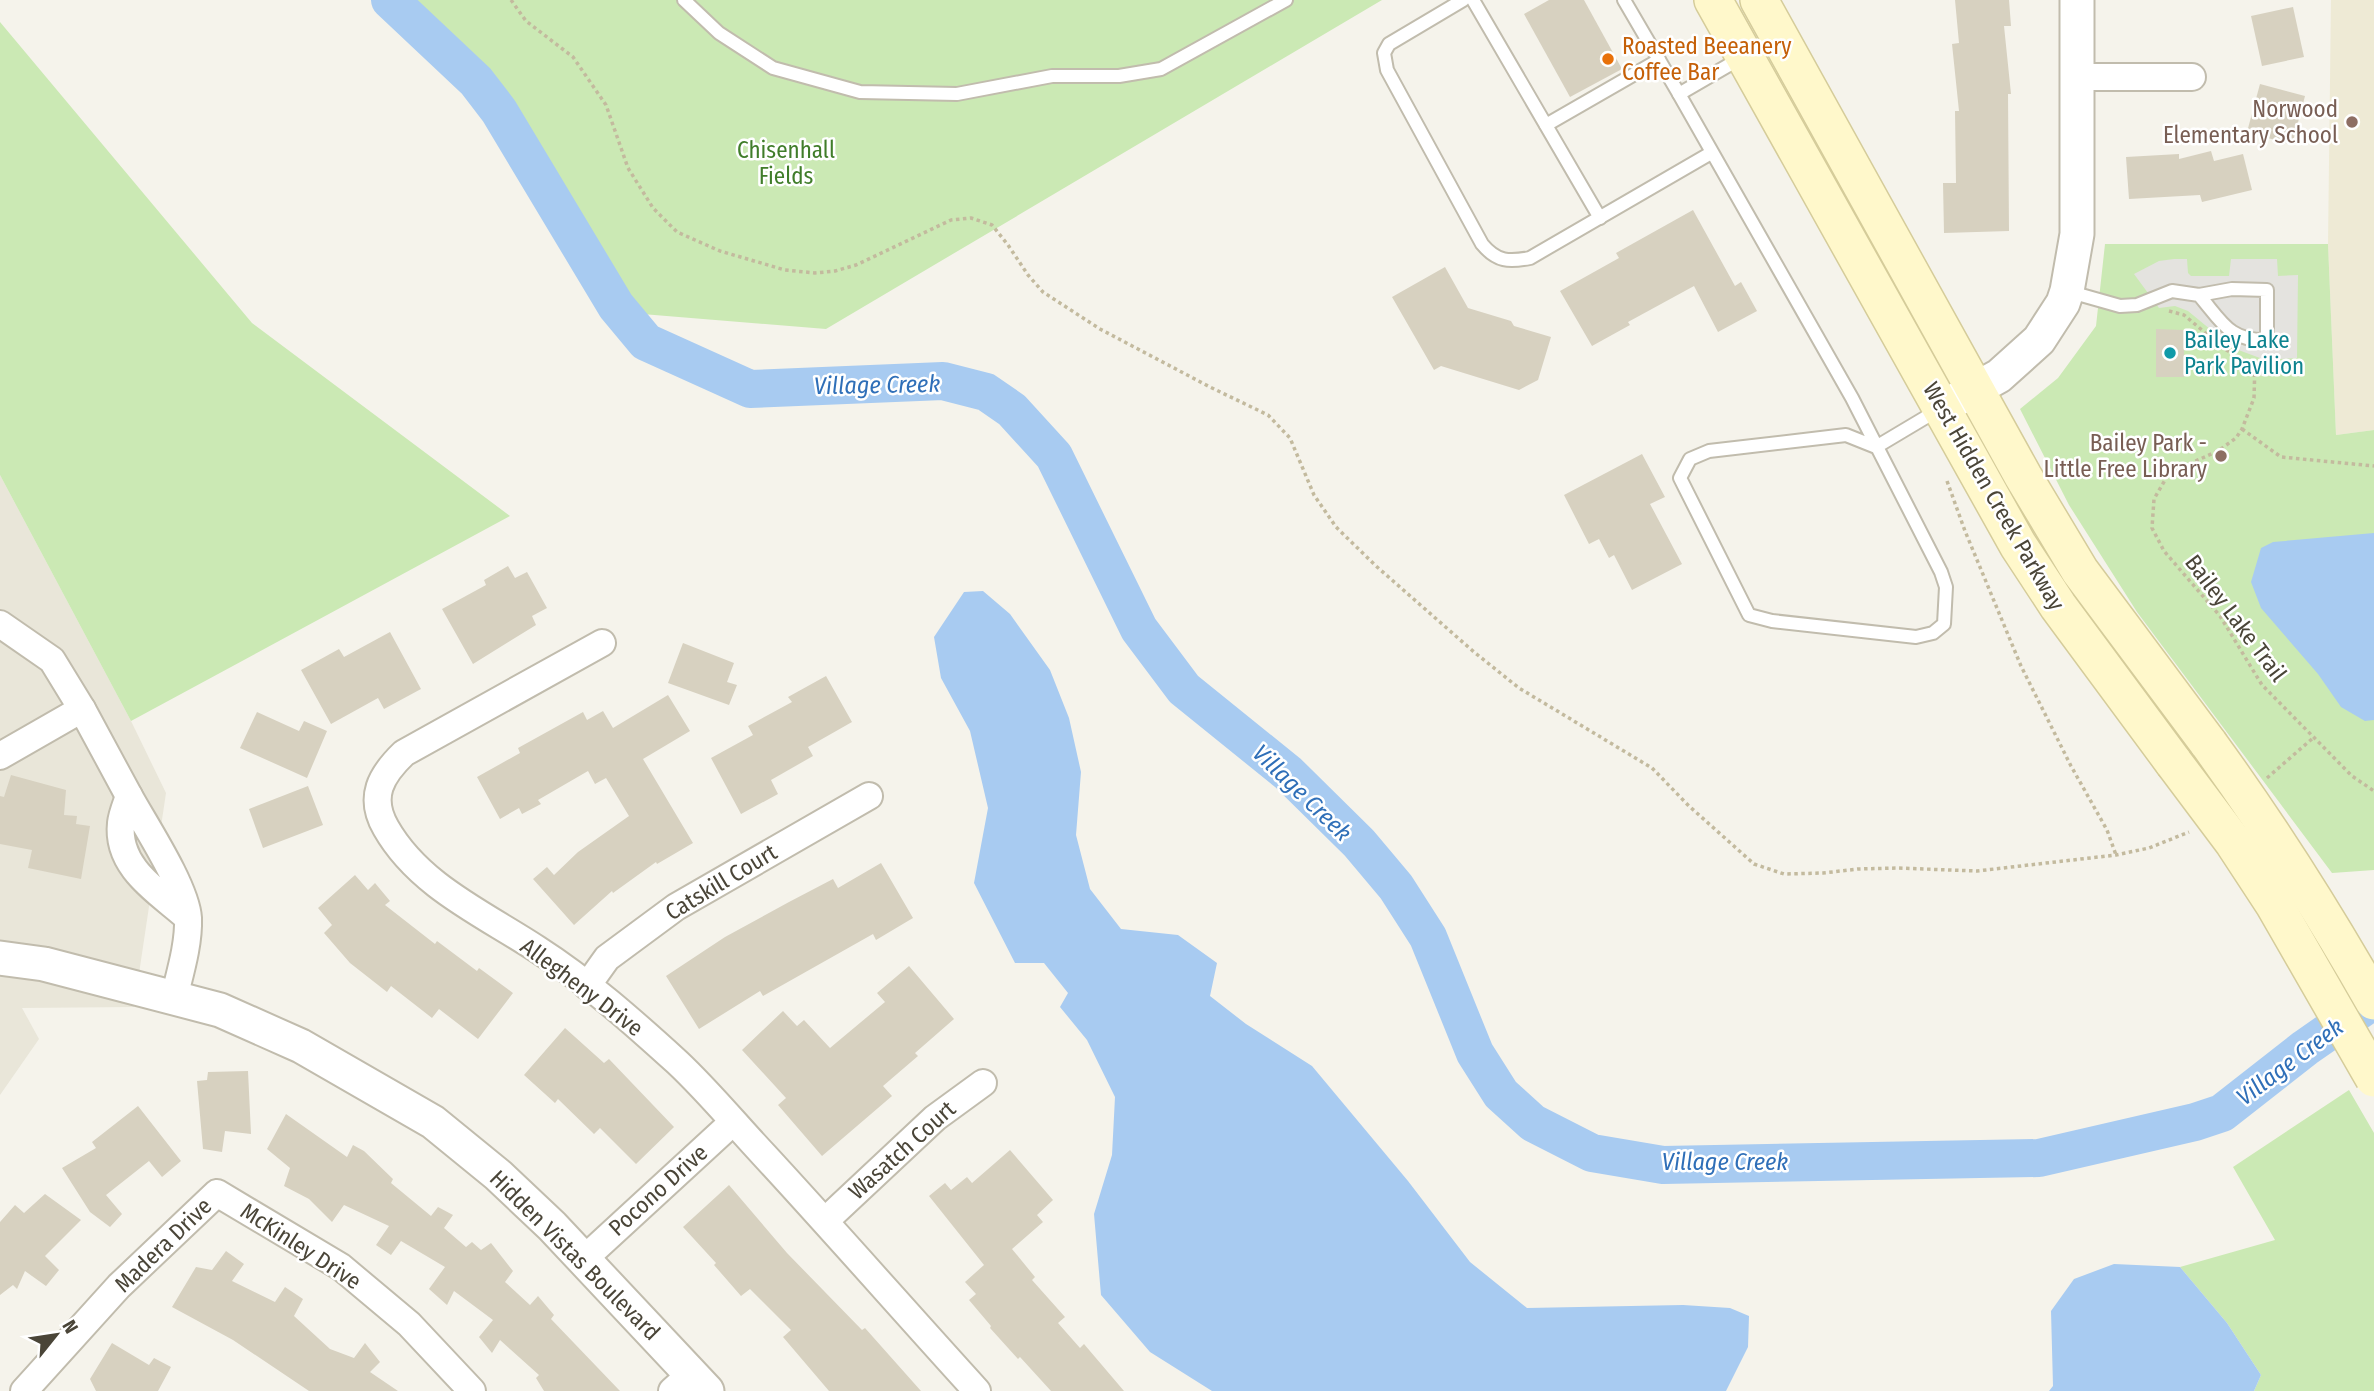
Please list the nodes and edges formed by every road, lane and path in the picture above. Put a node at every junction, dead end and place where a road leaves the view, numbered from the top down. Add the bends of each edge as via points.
1 (511, 0) edge
2 (684, 0) edge
3 (1286, 0) edge
4 (1463, 0) edge
5 (1473, 0) edge
6 (1624, 0) edge
7 (1713, 0) edge
8 (1759, 0) edge
9 (2077, 0) edge
10 (1744, 56) junction
11 (1659, 60) junction
12 (2078, 77) junction
13 (2192, 77) dead end
14 (1679, 94) junction
15 (1546, 125) junction
16 (1711, 153) junction
17 (1600, 218) junction
18 (2067, 291) junction
19 (2199, 295) junction
20 (2164, 311) dead end
21 (1976, 389) junction
22 (1943, 408) junction
23 (2242, 429) junction
24 (1876, 447) junction
25 (2374, 466) edge
26 (1946, 479) dead end
27 (0, 624) edge
28 (602, 643) dead end
29 (82, 709) junction
30 (2313, 738) junction
31 (0, 756) edge
32 (2260, 783) dead end
33 (2374, 790) edge
34 (869, 796) dead end
35 (2194, 830) dead end
36 (2116, 855) junction
37 (0, 958) edge
38 (587, 986) junction
39 (174, 998) junction
40 (2374, 1001) edge
41 (2374, 1078) edge
42 (983, 1083) dead end
43 (733, 1122) junction
44 (217, 1193) joint
45 (825, 1221) junction
46 (584, 1259) junction
47 (690, 1385) edge
48 (24, 1391) edge
49 (472, 1391) edge
50 (977, 1391) edge

1 - 36 path via 526,20 573,57 606,105 628,168 653,208 677,232 720,251 785,270 815,273 856,265 951,220 971,218 992,225 1043,292 1110,334 1268,415 1290,438 1314,495 1336,527 1376,566 1519,688 1652,768 1754,864 1784,874 1897,868 1977,872
2 - 3 lane via 719,33 773,68 860,92 957,94 1052,76 1119,76 1161,69
4 - 17 lane via 1389,44 1384,53 1387,70 1482,244 1492,256 1509,262 1530,258
5 - 15 lane
6 - 11 lane
7 - 10 main road, West Hidden Creek Parkway
8 - 21 main road, West Hidden Creek Parkway
9 - 12 street
10 - 14 lane
10 - 22 main road, West Hidden Creek Parkway
11 - 14 lane
11 - 15 lane
12 - 13 street
12 - 18 street via 2077,234
14 - 16 lane
15 - 17 lane
16 - 17 lane
16 - 24 lane
18 - 19 lane via 2120,306 2137,305 2166,292
18 - 21 street via 2039,340 1999,376
19 - 19 lane via 2232,289 2267,290 2267,340 2248,341 2237,336
20 - 23 path, Bailey Lake Trail via 2184,315 2224,349 2255,364 2255,398
21 - 22 street
21 - 40 main road, West Hidden Creek Parkway, bridge via 2080,571 2267,825
22 - 24 lane
22 - 41 main road, West Hidden Creek Parkway, bridge via 2018,545 2058,607 2234,843
23 - 25 path via 2281,457
23 - 30 path, Bailey Lake Trail via 2218,451 2169,473 2154,499 2152,528 2164,551 2220,616 2262,685
24 - 24 lane via 1941,572 1946,587 1944,624 1933,633 1916,637 1749,615 1680,478 1690,458 1709,451 1846,435
26 - 36 path via 2021,666
27 - 29 street via 52,660
28 - 38 street, Allegheny Drive via 404,753 378,788 385,826 424,873 456,900
29 - 31 street
29 - 39 street via 183,896 188,918
30 - 32 path
30 - 33 path, Bailey Lake Trail via 2352,776
34 - 38 street, Catskill Court via 676,908 607,958
35 - 36 path
37 - 39 street, Hidden Vistas Boulevard via 44,964
38 - 43 street, Allegheny Drive via 679,1064
39 - 46 street, Hidden Vistas Boulevard via 220,1010 301,1046 433,1122 498,1175
42 - 45 street, Wasatch Court via 935,1118
43 - 45 street, Allegheny Drive
43 - 46 street, Pocono Drive
44 - 48 street, Madera Drive via 119,1286
44 - 49 street, McKinley Drive via 341,1267 409,1324
45 - 50 street, Allegheny Drive
46 - 47 street, Hidden Vistas Boulevard

